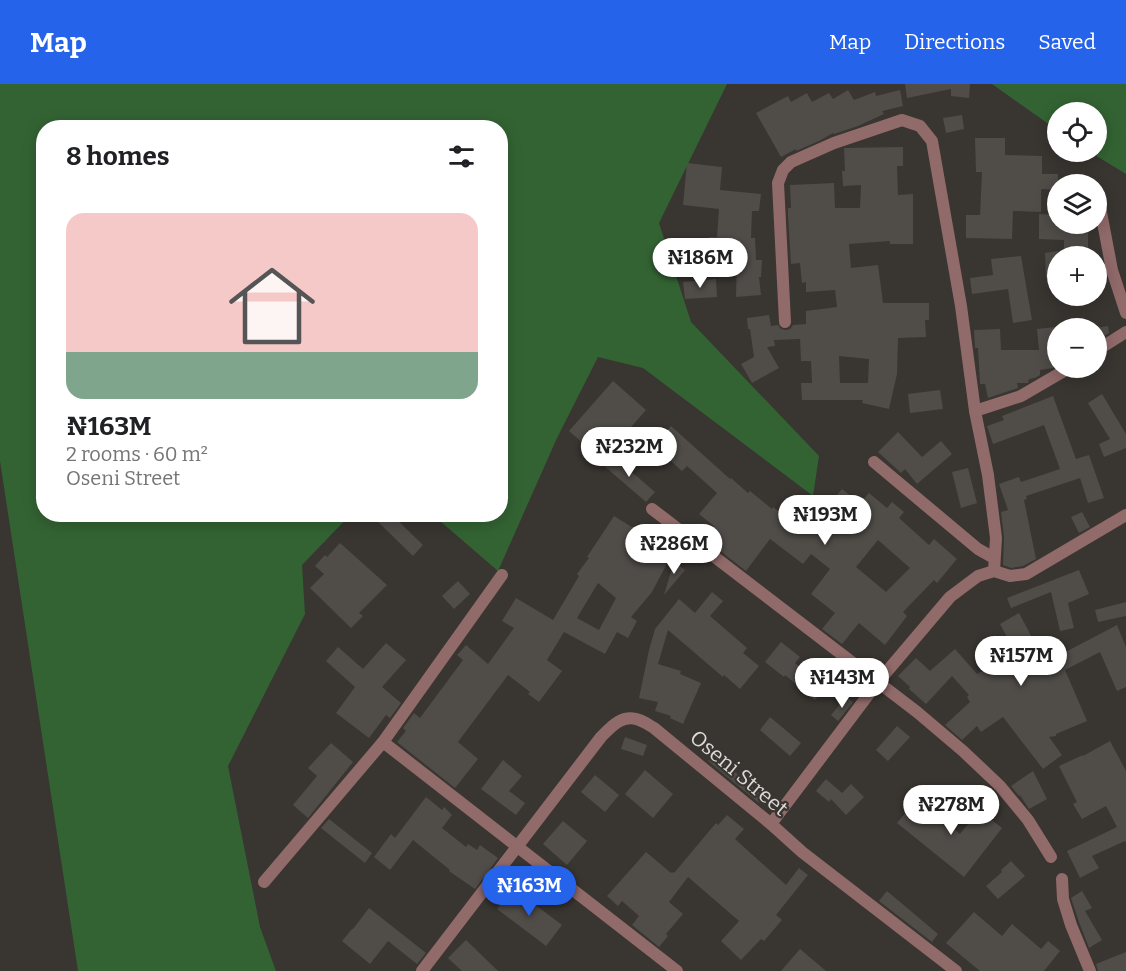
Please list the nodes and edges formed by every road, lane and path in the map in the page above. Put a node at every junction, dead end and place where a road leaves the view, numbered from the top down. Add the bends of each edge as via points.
1 (1105, 234) edge
2 (1126, 313) edge
3 (785, 322) dead end
4 (1126, 332) edge
5 (1107, 344) edge
6 (1052, 378) edge
7 (975, 411) junction
8 (874, 462) dead end
9 (652, 509) dead end
10 (1126, 515) edge
11 (994, 565) junction
12 (502, 575) dead end
13 (878, 682) junction
14 (382, 742) junction
15 (771, 824) junction
16 (517, 846) junction
17 (1051, 857) dead end
18 (1062, 879) dead end
19 (264, 882) dead end
20 (422, 971) edge
21 (677, 971) edge
22 (956, 971) edge
23 (1090, 971) edge

1 - 2 street
3 - 7 street via 778,183 783,170 791,162 902,120 920,126 932,141
4 - 5 street
6 - 7 street via 1021,396
7 - 11 street via 996,538
8 - 11 street
9 - 13 street
10 - 11 street via 1026,574 1010,576
11 - 13 street via 950,597
12 - 14 street
13 - 15 street
13 - 17 street via 1000,786
14 - 16 street
14 - 19 street
15 - 16 street, Oseni Street via 654,728 635,718 615,722 601,737
15 - 22 street, Oseni Street
16 - 20 street, Oseni Street
16 - 21 street
18 - 23 street via 1065,908

